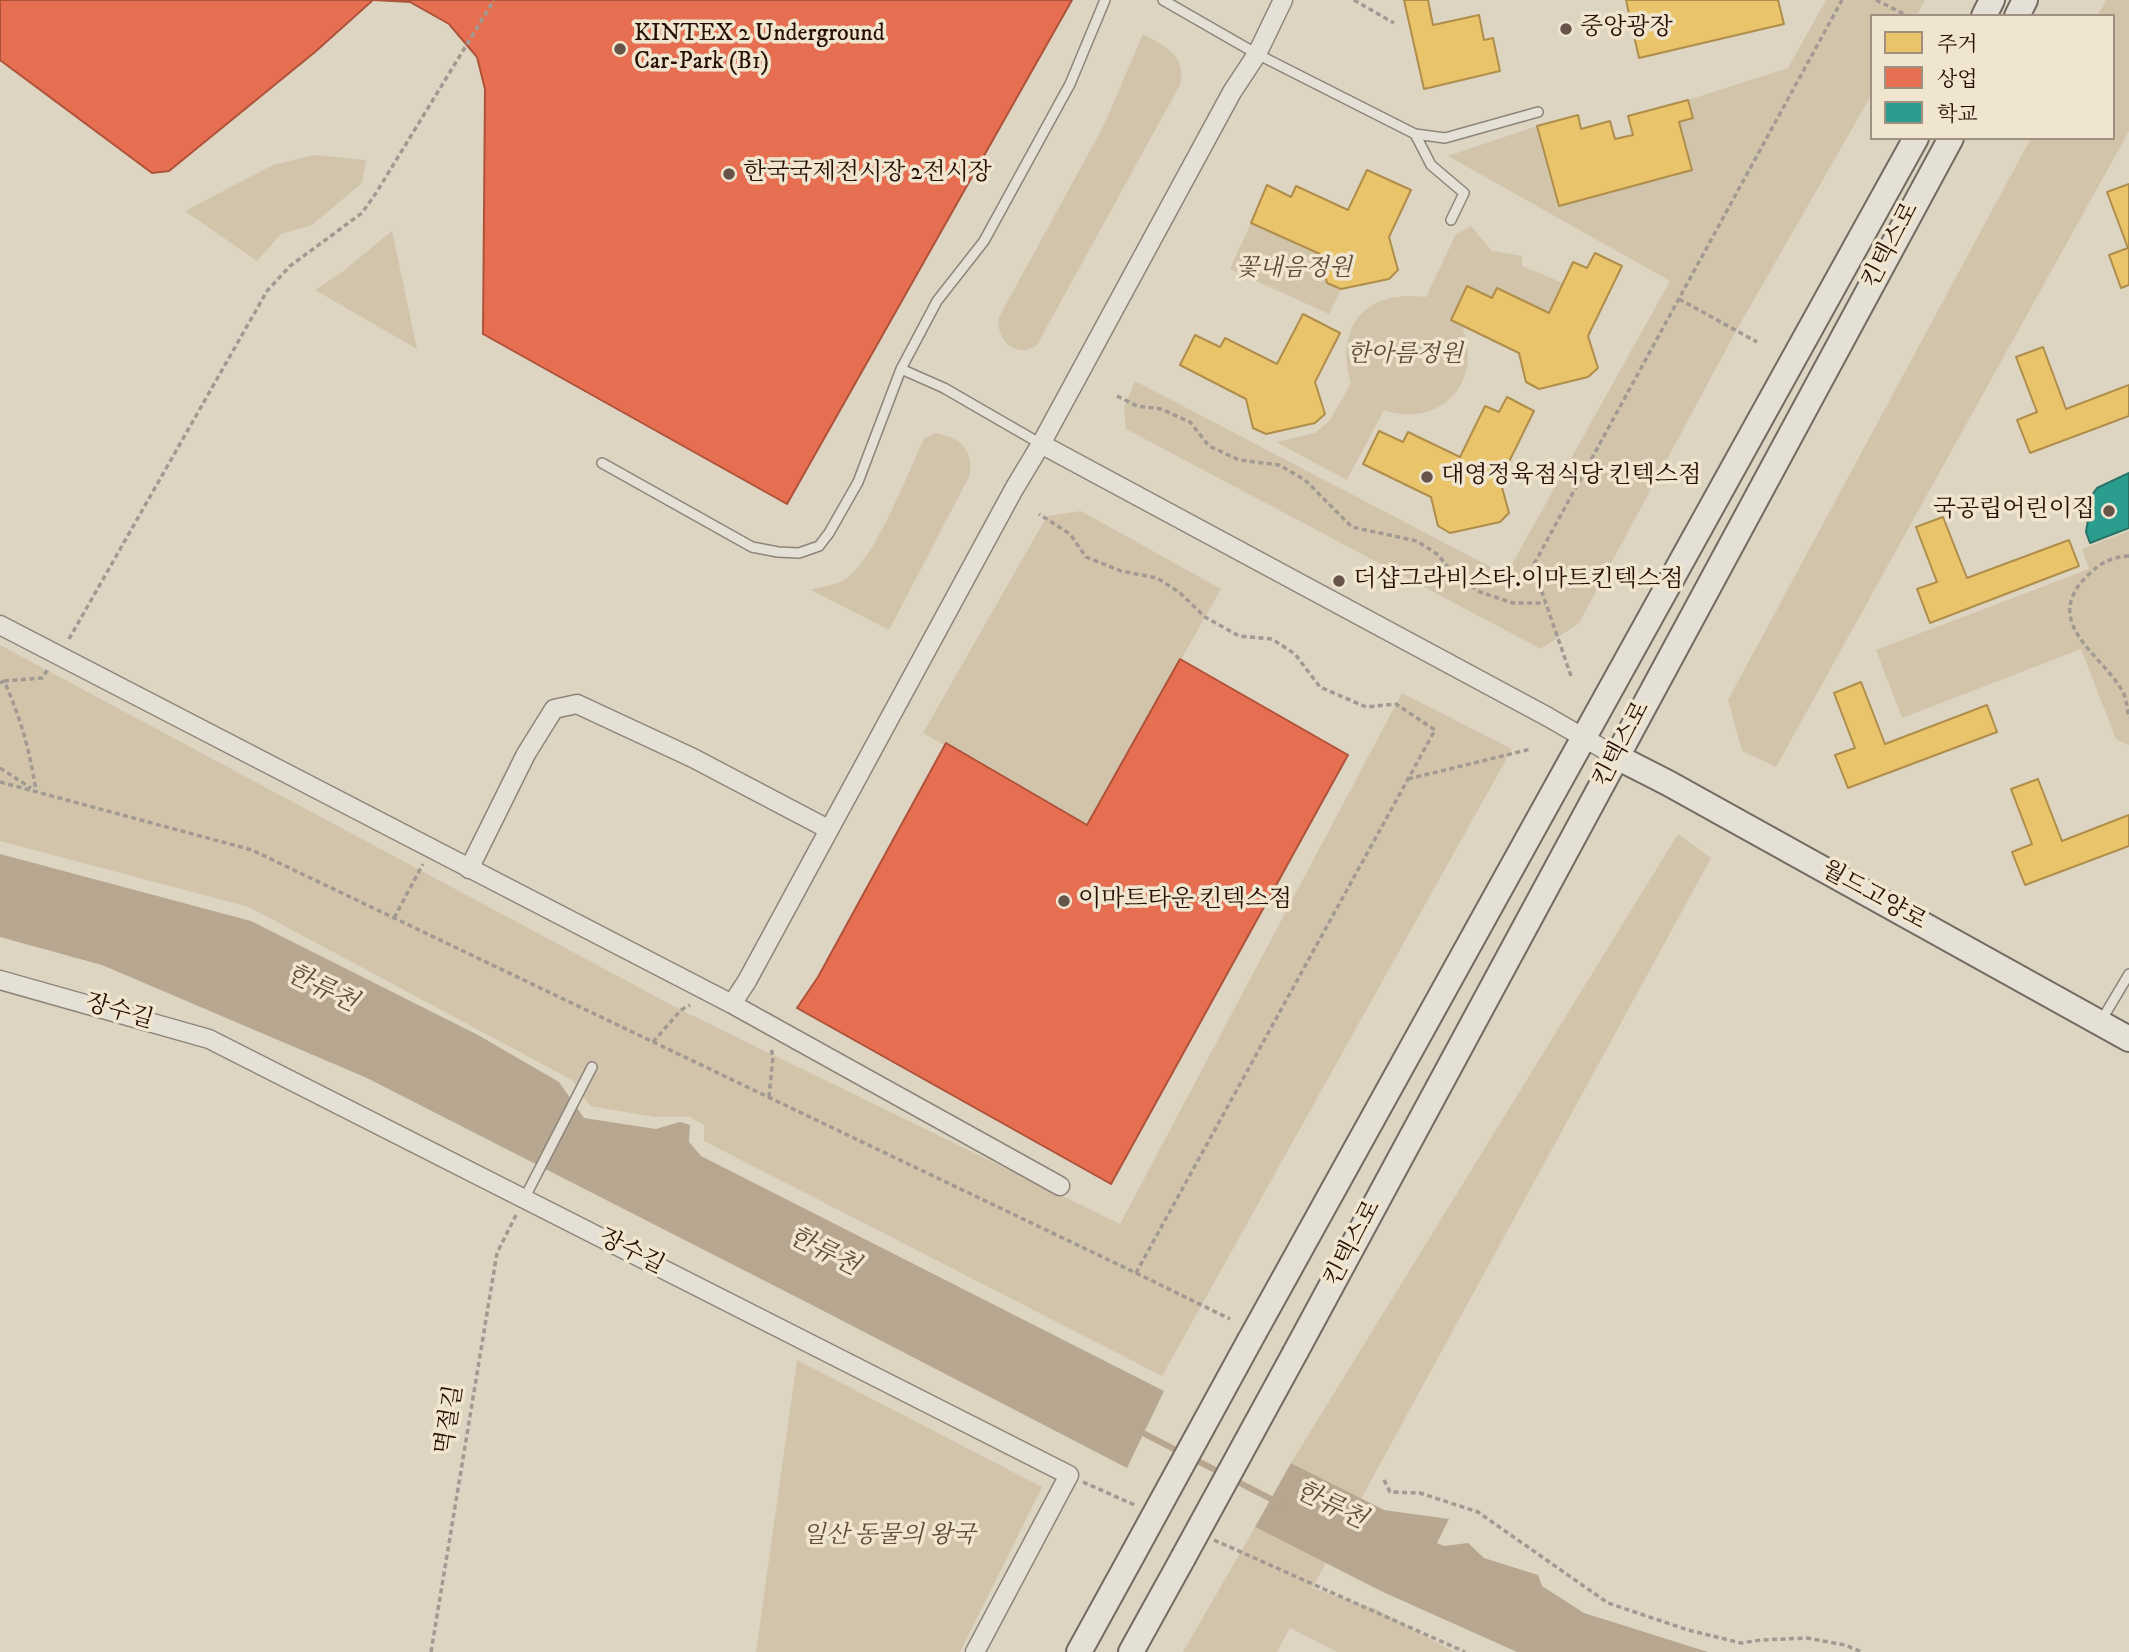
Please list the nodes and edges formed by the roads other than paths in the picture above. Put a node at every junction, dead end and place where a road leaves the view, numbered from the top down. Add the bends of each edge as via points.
1 (1105, 0) edge
2 (1163, 0) edge
3 (1283, 0) edge
4 (1257, 54) junction
5 (1538, 112) dead end
6 (1415, 134) junction
7 (1915, 140) edge
8 (1950, 140) edge
9 (1451, 220) dead end
10 (901, 369) junction
11 (1041, 444) junction
12 (602, 463) dead end
13 (0, 625) edge
14 (1584, 737) junction
15 (1617, 757) junction
16 (828, 829) junction
17 (469, 869) junction
18 (2129, 974) edge
19 (0, 980) edge
20 (732, 1004) junction
21 (2100, 1023) junction
22 (2129, 1038) edge
23 (592, 1067) dead end
24 (1060, 1185) dead end
25 (524, 1199) junction
26 (975, 1652) edge
27 (1079, 1652) edge
28 (1131, 1652) edge

1 - 10 lane via 1070,84 984,241 937,301
2 - 4 lane
3 - 4 street
4 - 6 lane
4 - 11 street
5 - 6 lane via 1445,138
6 - 9 lane via 1431,165 1464,193
7 - 14 main road, 킨텍스로
8 - 15 main road, 킨텍스로
10 - 11 lane via 944,388
10 - 12 lane via 858,482 819,546 799,553 752,547
11 - 14 street
11 - 16 street
13 - 17 street
14 - 15 street
14 - 27 main road, 킨텍스로, bridge
15 - 21 main road, 월드고양로
15 - 28 main road, 킨텍스로, bridge
16 - 17 street via 577,704 554,709 526,754
16 - 20 street
17 - 20 street
18 - 21 lane
19 - 25 street, 장수길 via 209,1039
20 - 24 street
21 - 22 main road, 월드고양로
23 - 25 lane
25 - 26 street, 장수길 via 1069,1475

